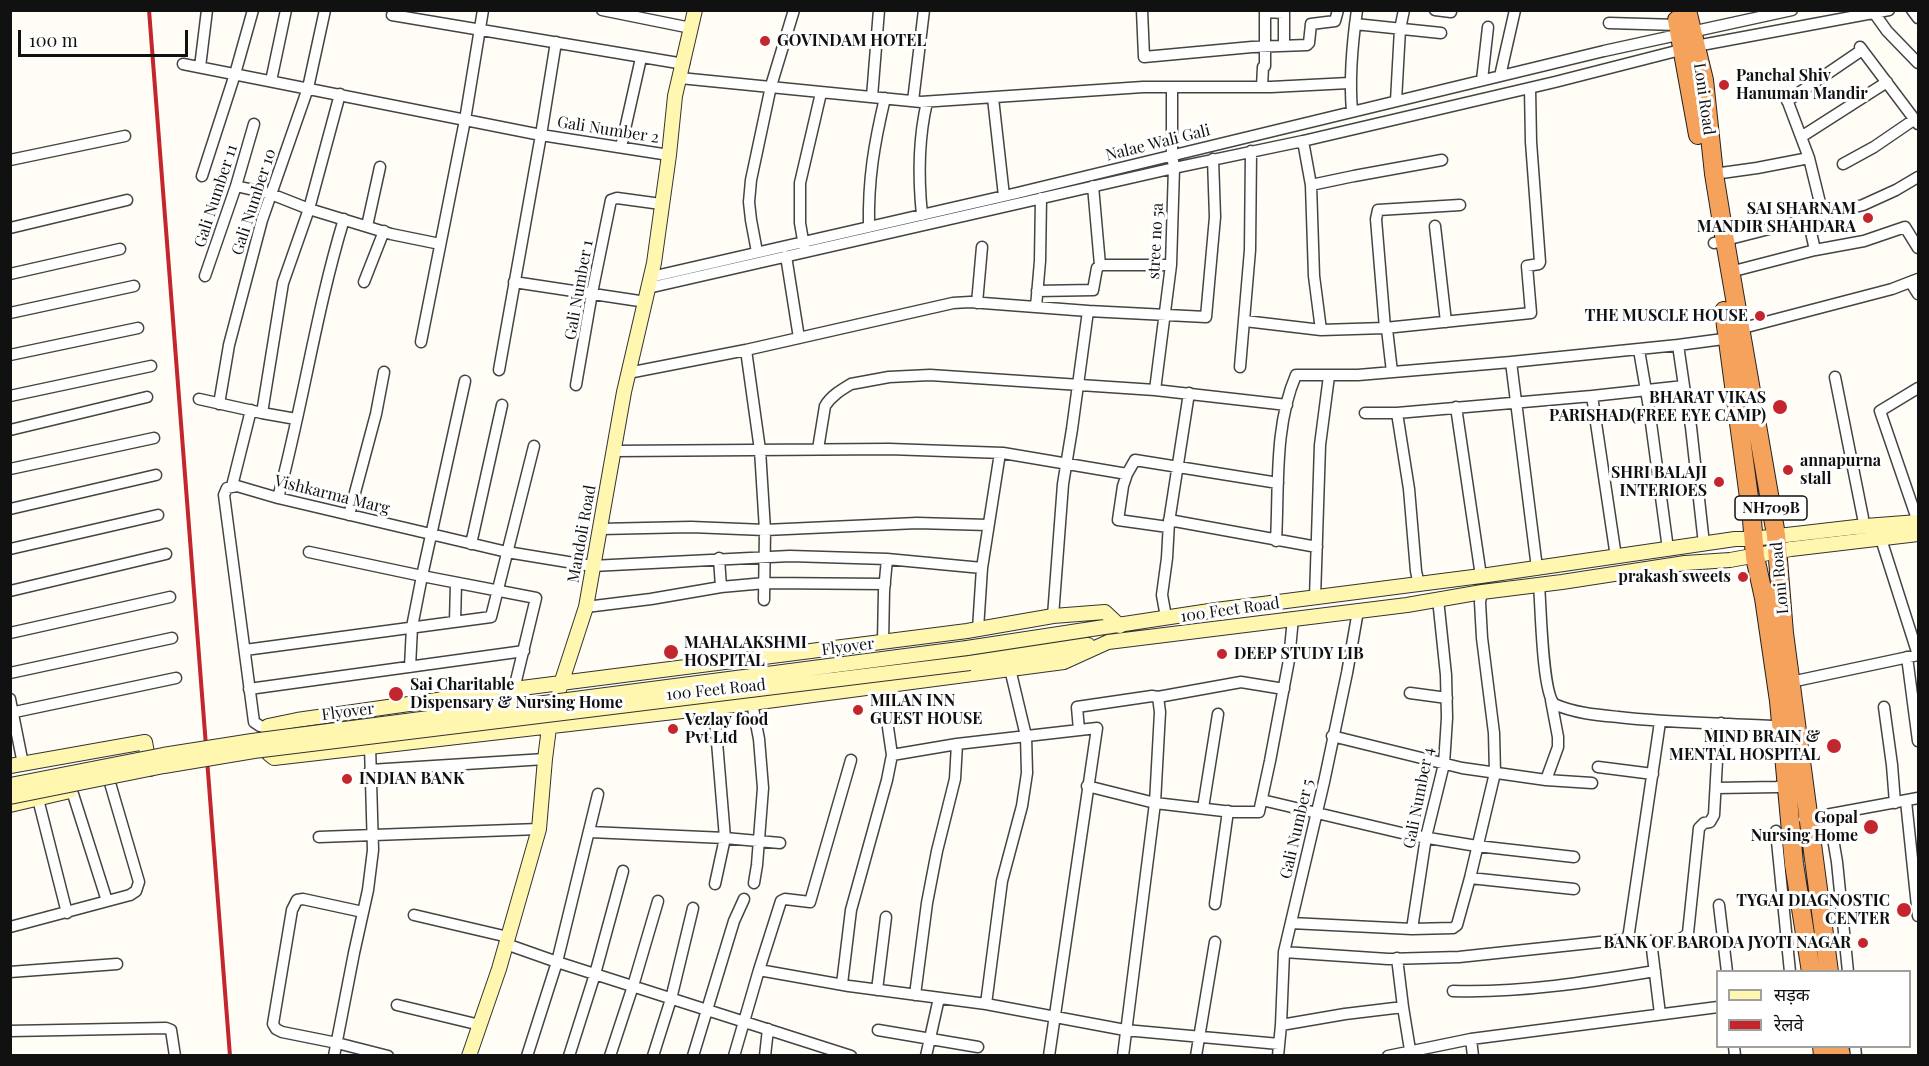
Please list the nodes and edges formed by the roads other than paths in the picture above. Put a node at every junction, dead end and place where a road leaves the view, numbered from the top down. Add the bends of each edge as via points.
1 (207, 10) edge
2 (253, 10) edge
3 (286, 10) edge
4 (325, 10) edge
5 (483, 10) edge
6 (695, 10) edge
7 (794, 10) edge
8 (879, 10) edge
9 (924, 10) edge
10 (1142, 10) edge
11 (1338, 10) edge
12 (1357, 10) edge
13 (1404, 10) edge
14 (1435, 10) edge
15 (1515, 10) edge
16 (1792, 10) edge
17 (1889, 10) edge
18 (1912, 10) edge
19 (603, 11) edge
20 (1451, 12) dead end
21 (1873, 12) edge
22 (637, 14) edge
23 (392, 15) dead end
24 (1918, 18) edge
25 (1355, 24) junction
26 (1609, 24) dead end
27 (1488, 27) dead end
28 (691, 28) junction
29 (1401, 29) junction
30 (480, 30) junction
31 (1441, 33) dead end
32 (1683, 33) edge
33 (556, 42) junction
34 (1265, 46) junction
35 (1284, 46) junction
36 (641, 58) junction
37 (1918, 63) edge
38 (183, 64) dead end
39 (684, 64) junction
40 (200, 67) junction
41 (235, 74) junction
42 (1500, 76) junction
43 (680, 78) junction
44 (1482, 80) junction
45 (271, 81) junction
46 (1887, 82) junction
47 (1350, 84) junction
48 (771, 86) junction
49 (1172, 87) junction
50 (1262, 87) junction
51 (308, 88) junction
52 (1530, 88) junction
53 (821, 93) junction
54 (340, 94) junction
55 (872, 97) junction
56 (993, 98) junction
57 (885, 99) junction
58 (913, 101) junction
59 (1396, 101) junction
60 (927, 102) junction
61 (1352, 111) junction
62 (465, 120) junction
63 (1917, 121) edge
64 (254, 124) dead end
65 (541, 135) junction
66 (125, 136) dead end
67 (1801, 136) junction
68 (1303, 141) junction
69 (621, 147) junction
70 (1251, 151) junction
71 (1172, 154) junction
72 (669, 155) junction
73 (1809, 158) junction
74 (1213, 159) junction
75 (10, 160) edge
76 (1442, 160) dead end
77 (1843, 164) dead end
78 (380, 167) dead end
79 (1174, 168) junction
80 (1714, 174) junction
81 (202, 176) dead end
82 (1916, 183) edge
83 (1311, 185) junction
84 (236, 186) junction
85 (1093, 186) junction
86 (271, 194) junction
87 (1004, 196) junction
88 (1041, 198) junction
89 (127, 200) dead end
90 (661, 204) junction
91 (1460, 205) dead end
92 (309, 209) junction
93 (922, 215) junction
94 (1823, 215) junction
95 (344, 219) junction
96 (1808, 219) junction
97 (367, 226) junction
98 (869, 226) junction
99 (1435, 226) dead end
100 (10, 228) edge
101 (384, 231) junction
102 (1719, 242) junction
103 (440, 244) junction
104 (804, 247) junction
105 (982, 247) dead end
106 (1918, 248) edge
107 (120, 249) dead end
108 (1815, 250) junction
109 (757, 252) junction
110 (786, 256) junction
111 (1100, 265) junction
112 (1171, 265) junction
113 (1730, 272) junction
114 (10, 274) edge
115 (205, 276) dead end
116 (1915, 281) edge
117 (364, 282) dead end
118 (514, 282) junction
119 (134, 286) dead end
120 (648, 289) junction
121 (1037, 291) junction
122 (592, 293) junction
123 (1918, 294) edge
124 (977, 303) junction
125 (1036, 307) junction
126 (1088, 312) junction
127 (10, 313) edge
128 (1165, 316) junction
129 (1245, 321) junction
130 (1446, 322) junction
131 (138, 328) dead end
132 (1385, 328) junction
133 (1321, 330) junction
134 (1736, 334) junction
135 (799, 338) junction
136 (420, 342) dead end
137 (1678, 345) junction
138 (747, 350) junction
139 (1639, 350) junction
140 (10, 355) edge
141 (1511, 362) junction
142 (151, 366) dead end
143 (1240, 367) dead end
144 (499, 370) dead end
145 (384, 372) dead end
146 (1392, 372) junction
147 (628, 373) junction
148 (1329, 376) junction
149 (1835, 377) dead end
150 (465, 381) dead end
151 (1078, 384) junction
152 (576, 385) dead end
153 (1684, 386) junction
154 (1918, 388) edge
155 (1155, 390) junction
156 (1646, 390) junction
157 (1189, 393) junction
158 (10, 396) edge
159 (1592, 396) junction
160 (147, 397) dead end
161 (199, 399) dead end
162 (1517, 402) junction
163 (219, 404) junction
164 (502, 405) dead end
165 (1287, 405) junction
166 (1456, 407) junction
167 (250, 410) junction
168 (262, 413) junction
169 (1365, 413) dead end
170 (1396, 413) junction
171 (296, 419) junction
172 (10, 430) edge
173 (154, 438) dead end
174 (534, 447) dead end
175 (818, 449) junction
176 (760, 450) junction
177 (614, 451) junction
178 (999, 453) junction
179 (1066, 463) junction
180 (1179, 466) junction
181 (10, 469) edge
182 (1127, 474) junction
183 (156, 475) dead end
184 (1278, 483) junction
185 (232, 486) junction
186 (278, 498) junction
187 (10, 508) edge
188 (158, 515) dead end
189 (350, 515) junction
190 (1863, 518) dead end
191 (1918, 522) edge
192 (1169, 524) junction
193 (988, 525) junction
194 (600, 529) junction
195 (765, 530) junction
196 (1918, 534) edge
197 (431, 535) junction
198 (1881, 539) junction
199 (1276, 541) junction
200 (471, 544) junction
201 (1704, 544) junction
202 (1777, 544) junction
203 (1317, 547) junction
204 (1754, 548) junction
205 (10, 549) edge
206 (1668, 549) junction
207 (309, 552) dead end
208 (507, 552) junction
209 (166, 554) dead end
210 (765, 556) junction
211 (1616, 557) junction
212 (719, 558) junction
213 (887, 559) junction
214 (592, 566) junction
215 (982, 568) junction
216 (1537, 568) junction
217 (422, 576) junction
218 (1481, 576) junction
219 (1436, 582) junction
220 (456, 583) junction
221 (765, 583) junction
222 (885, 584) junction
223 (1419, 585) junction
224 (1539, 585) junction
225 (721, 587) junction
226 (10, 591) edge
227 (499, 591) junction
228 (1482, 592) junction
229 (170, 597) dead end
230 (1315, 598) junction
231 (1438, 599) junction
232 (764, 600) dead end
233 (586, 607) junction
234 (1358, 611) junction
235 (1053, 616) junction
236 (1166, 618) junction
237 (1293, 618) junction
238 (455, 622) junction
239 (1120, 626) junction
240 (412, 627) junction
241 (978, 629) junction
242 (10, 633) edge
243 (172, 638) dead end
244 (883, 642) junction
245 (1108, 642) junction
246 (245, 650) junction
247 (524, 651) junction
248 (1907, 657) junction
249 (410, 667) junction
250 (1010, 669) junction
251 (10, 673) edge
252 (176, 678) dead end
253 (561, 684) junction
254 (1784, 684) junction
255 (882, 686) junction
256 (249, 689) junction
257 (1284, 689) junction
258 (511, 690) junction
259 (1410, 693) dead end
260 (1158, 697) junction
261 (1447, 698) junction
262 (10, 699) edge
263 (1551, 700) junction
264 (752, 703) junction
265 (714, 706) junction
266 (1884, 707) dead end
267 (11, 712) edge
268 (1218, 714) dead end
269 (1660, 722) junction
270 (1721, 723) junction
271 (548, 726) junction
272 (1772, 726) dead end
273 (267, 728) junction
274 (516, 730) junction
275 (1079, 730) junction
276 (1026, 736) junction
277 (1332, 736) junction
278 (1918, 741) edge
279 (957, 744) junction
280 (370, 746) junction
281 (892, 755) junction
282 (545, 759) junction
283 (852, 760) dead end
284 (1444, 764) junction
285 (17, 765) edge
286 (1598, 767) dead end
287 (370, 770) junction
288 (1495, 772) junction
289 (1653, 774) junction
290 (1546, 780) junction
291 (10, 783) edge
292 (110, 783) junction
293 (1592, 783) dead end
294 (1788, 785) junction
295 (1087, 786) junction
296 (1716, 788) junction
297 (72, 790) junction
298 (10, 792) edge
299 (598, 794) dead end
300 (10, 797) edge
301 (1918, 798) edge
302 (38, 799) junction
303 (1262, 800) junction
304 (1900, 802) junction
305 (1155, 803) junction
306 (10, 805) edge
307 (1203, 808) junction
308 (1228, 812) junction
309 (1316, 813) junction
310 (1829, 815) junction
311 (1809, 819) junction
312 (1791, 820) junction
313 (540, 829) junction
314 (1776, 831) dead end
315 (590, 832) junction
316 (373, 836) junction
317 (320, 837) dead end
318 (1426, 837) junction
319 (725, 838) junction
320 (759, 840) junction
321 (780, 843) dead end
322 (1477, 846) junction
323 (1574, 857) dead end
324 (623, 871) dead end
325 (1470, 878) junction
326 (754, 883) dead end
327 (715, 884) dead end
328 (1574, 889) dead end
329 (744, 899) dead end
330 (107, 901) junction
331 (658, 901) dead end
332 (1215, 904) dead end
333 (1719, 905) dead end
334 (693, 908) dead end
335 (363, 912) junction
336 (67, 913) junction
337 (414, 915) dead end
338 (1918, 916) edge
339 (886, 917) dead end
340 (1291, 923) junction
341 (10, 927) edge
342 (1412, 929) junction
343 (1628, 939) junction
344 (507, 941) junction
345 (1651, 941) junction
346 (1215, 942) dead end
347 (1284, 952) junction
348 (1397, 958) junction
349 (556, 962) junction
350 (117, 964) dead end
351 (759, 969) junction
352 (1727, 970) edge
353 (1790, 970) edge
354 (1811, 970) edge
355 (1829, 970) edge
356 (1848, 970) edge
357 (1655, 971) junction
358 (10, 972) edge
359 (595, 974) junction
360 (842, 984) junction
361 (633, 986) junction
362 (878, 990) junction
363 (1454, 991) dead end
364 (915, 995) junction
365 (939, 998) junction
366 (671, 999) junction
367 (986, 1004) junction
368 (397, 1005) dead end
369 (1716, 1006) edge
370 (1403, 1007) junction
371 (708, 1009) junction
372 (1660, 1014) junction
373 (1054, 1017) junction
374 (744, 1022) junction
375 (480, 1025) junction
376 (1281, 1025) junction
377 (768, 1029) junction
378 (878, 1030) dead end
379 (1125, 1030) junction
380 (10, 1031) edge
381 (1198, 1036) junction
382 (930, 1039) junction
383 (1471, 1040) junction
384 (337, 1043) junction
385 (978, 1047) dead end
386 (1279, 1050) edge
387 (1411, 1054) edge
388 (846, 1055) edge
389 (175, 1056) edge
390 (334, 1056) edge
391 (388, 1056) edge
392 (469, 1056) edge
393 (527, 1056) edge
394 (569, 1056) edge
395 (610, 1056) edge
396 (653, 1056) edge
397 (693, 1056) edge
398 (734, 1056) edge
399 (765, 1056) edge
400 (926, 1056) edge
401 (1049, 1056) edge
402 (1123, 1056) edge
403 (1196, 1056) edge
404 (1388, 1056) edge
405 (1473, 1056) edge

1 - 40 street
2 - 41 street
3 - 45 street
4 - 51 street, Gali Number 10
5 - 30 street
6 - 28 main road, Mandoli Road
7 - 48 street
8 - 55 street
9 - 58 street
10 - 34 street via 1144,57
11 - 35 street via 1335,21 1311,24 1309,44
12 - 25 street
13 - 29 street
14 - 20 street
15 - 42 street
16 - 32 street
17 - 21 street
18 - 24 street
19 - 22 street
21 - 32 street
21 - 37 street
22 - 28 street
23 - 30 street
25 - 29 street
25 - 47 street
26 - 32 street
27 - 44 street
28 - 39 main road, Mandoli Road
29 - 31 street
29 - 59 street
30 - 33 street
30 - 62 street
32 - 42 street, Nalae Wali Gali
32 - 52 street
32 - 80 highway, Loni Road / NH709B via 1704,80
32 - 102 highway, Loni Road / NH709B
33 - 36 street
33 - 65 street
34 - 35 street
34 - 35 street via 1265,12 1284,14
34 - 50 street
36 - 39 street
36 - 69 street
38 - 40 street, Gali Number 2
39 - 43 main road, Mandoli Road
40 - 41 street, Gali Number 2
41 - 45 street, Gali Number 2
41 - 81 street
42 - 44 street, Nalae Wali Gali
43 - 48 street
43 - 72 main road, Mandoli Road
44 - 59 street, Nalae Wali Gali
45 - 51 street, Gali Number 2
46 - 63 street
46 - 67 street
46 - 67 street via 1861,48 1786,99
47 - 50 street
47 - 61 street
48 - 53 street
48 - 109 street via 750,191
49 - 50 street
49 - 56 street
49 - 71 street, stree no 5a
51 - 54 street, Gali Number 2
51 - 86 street, Gali Number 10
52 - 68 street
52 - 130 street via 1540,262 1527,266 1531,313
53 - 55 street
53 - 104 street via 800,183
54 - 62 street, Gali Number 2
54 - 92 street
55 - 57 street
56 - 60 street
56 - 87 street
57 - 58 street
57 - 98 street via 869,179
58 - 60 street
59 - 61 street, Nalae Wali Gali
60 - 93 street via 918,162
61 - 71 street, Nalae Wali Gali
62 - 65 street, Gali Number 2
62 - 103 street
63 - 77 street
64 - 84 street, Gali Number 11
65 - 69 street, Gali Number 2
65 - 118 street
66 - 75 street
67 - 73 street
68 - 70 street
68 - 83 street
69 - 72 street, Gali Number 2
70 - 74 street
70 - 129 street
71 - 79 street, stree no 5a
71 - 87 street, Nalae Wali Gali
72 - 90 main road, Mandoli Road
73 - 80 street
73 - 94 street
74 - 79 street
74 - 128 street via 1215,217 1206,317
76 - 83 street
78 - 97 street
79 - 85 street
79 - 112 street, stree no 5a
80 - 102 highway, Loni Road / NH709B
82 - 94 street via 1863,205
83 - 133 street via 1314,276
84 - 86 street
84 - 115 street, Gali Number 11
85 - 88 street
85 - 111 street
86 - 92 street
86 - 163 street, Gali Number 10 via 229,345
87 - 93 street, Nalae Wali Gali
88 - 104 street
88 - 121 street
89 - 100 street
90 - 120 main road, Mandoli Road
90 - 122 street, Gali Number 1 via 611,200
91 - 132 street via 1378,210
92 - 95 street
92 - 168 street via 283,283
93 - 98 street, Nalae Wali Gali
94 - 96 street
95 - 97 street
95 - 171 street
96 - 102 street
96 - 108 street
97 - 101 street
98 - 104 street, Nalae Wali Gali
99 - 130 street
101 - 103 street
101 - 117 street
102 - 113 highway, Loni Road / NH709B
102 - 134 highway, Loni Road / NH709B
103 - 136 street
104 - 109 street, Nalae Wali Gali
104 - 110 street
105 - 124 street
106 - 108 street via 1905,227 1864,241
107 - 114 street
108 - 113 street
109 - 120 street, Nalae Wali Gali
110 - 120 street
110 - 135 street
111 - 112 street
111 - 121 street via 1093,290
112 - 128 street, stree no 5a
113 - 134 highway, Loni Road / NH709B
116 - 123 street
116 - 134 street
118 - 122 street
118 - 144 street
119 - 127 street
120 - 122 street
120 - 147 main road, Mandoli Road
121 - 125 street
122 - 152 street, Gali Number 1
124 - 125 street
124 - 135 street via 939,305
125 - 126 street
126 - 128 street
126 - 151 street
128 - 155 street, stree no 5a
129 - 133 street
129 - 143 street
130 - 132 street
131 - 140 street
132 - 133 street
132 - 146 street
134 - 137 street
134 - 202 highway, Loni Road / NH709B
134 - 204 highway, Loni Road / NH709B
135 - 138 street
137 - 139 street
137 - 153 street
138 - 147 street
138 - 176 street
139 - 141 street
139 - 156 street
141 - 146 street
141 - 162 street
142 - 158 street
145 - 189 street
146 - 148 street
147 - 177 main road, Mandoli Road
148 - 165 street via 1296,375
148 - 203 street via 1320,445
149 - 190 street
150 - 197 street
151 - 155 street
151 - 175 street via 912,375 851,384 825,406
151 - 179 street
153 - 156 street
153 - 201 street
154 - 191 street via 1880,411
155 - 157 street
156 - 159 street
156 - 206 street
157 - 165 street
157 - 180 street
159 - 162 street
159 - 211 street
160 - 172 street
161 - 163 street
162 - 166 street
162 - 216 street
163 - 167 street
164 - 200 street
165 - 184 street
166 - 170 street
166 - 218 street
167 - 168 street
167 - 185 street
168 - 171 street
169 - 170 street
170 - 223 street
171 - 186 street
173 - 181 street
174 - 208 street
175 - 176 street
175 - 178 street
176 - 177 street
176 - 195 street
177 - 194 main road, Mandoli Road
178 - 179 street
178 - 193 street
179 - 182 street
179 - 235 street
180 - 182 street via 1134,460
180 - 184 street
180 - 192 street
182 - 192 street via 1118,520
183 - 187 street
184 - 199 street
185 - 186 street, Vishkarma Marg
185 - 246 street via 224,495
186 - 189 street, Vishkarma Marg
188 - 205 street
189 - 197 street, Vishkarma Marg
191 - 202 main road, 100 Feet Road
192 - 199 street
192 - 236 street via 1162,595
193 - 195 street via 917,523
193 - 215 street
194 - 195 street
194 - 214 main road, Mandoli Road
195 - 210 street
196 - 198 main road, 100 Feet Road
197 - 200 street, Vishkarma Marg
197 - 217 street
198 - 202 main road, 100 Feet Road
198 - 248 street via 1918,655
199 - 203 street
200 - 208 street, Vishkarma Marg
201 - 204 main road, 100 Feet Road via 1735,539
201 - 206 main road, 100 Feet Road
202 - 204 main road, 100 Feet Road
202 - 254 highway, Loni Road / NH709B
203 - 230 street
204 - 224 main road, 100 Feet Road via 1720,562 1685,563
204 - 254 highway, Loni Road / NH709B
206 - 211 main road, 100 Feet Road
207 - 217 street
208 - 214 street, Vishkarma Marg
208 - 227 street
209 - 226 street
210 - 212 street, Vishkarma Marg
210 - 213 street, Vishkarma Marg
210 - 221 street
211 - 216 main road, 100 Feet Road
212 - 214 street, Vishkarma Marg
212 - 225 street
213 - 215 street, Vishkarma Marg
213 - 222 street
214 - 233 main road, Mandoli Road
215 - 241 street
216 - 218 main road, 100 Feet Road
217 - 220 street
217 - 240 street
218 - 219 main road, 100 Feet Road
219 - 223 main road, 100 Feet Road
219 - 231 main road
220 - 227 street
220 - 238 street
221 - 222 street
221 - 225 street
221 - 232 street
222 - 244 street
223 - 230 main road, 100 Feet Road
224 - 228 main road, 100 Feet Road
224 - 263 street
225 - 233 street
227 - 238 street via 491,617
227 - 247 street via 536,598
228 - 231 main road, 100 Feet Road
228 - 288 street via 1482,638
229 - 242 street
230 - 236 main road, 100 Feet Road
231 - 234 main road, 100 Feet Road
231 - 261 street, Gali Number 4
233 - 253 main road, Mandoli Road
234 - 237 main road, 100 Feet Road
234 - 277 street, Gali Number 5
235 - 239 main road, 100 Feet Road via 1105,612
235 - 241 main road, 100 Feet Road
236 - 239 main road, 100 Feet Road
237 - 245 main road, 100 Feet Road
237 - 257 street
238 - 240 street
239 - 291 main road, Flyover, bridge via 252,741
240 - 246 street
240 - 249 street
241 - 244 main road, 100 Feet Road
243 - 251 street
244 - 253 main road, 100 Feet Road
245 - 250 main road, 100 Feet Road via 1064,662
245 - 300 main road, Flyover, bridge via 254,751
246 - 256 street
247 - 249 street
247 - 258 street
248 - 254 street
248 - 278 street
249 - 256 street
250 - 255 main road, 100 Feet Road
250 - 276 street
252 - 267 street
253 - 258 main road, 100 Feet Road
253 - 271 main road, Mandoli Road
254 - 294 highway, Loni Road / NH709B
254 - 311 highway, Loni Road / NH709B
255 - 264 main road, 100 Feet Road
255 - 281 street
256 - 273 street via 254,722
257 - 260 street via 1240,682
257 - 303 street
258 - 273 main road, 100 Feet Road via 297,720
258 - 274 main road via 485,707 357,729 502,718
259 - 261 street
260 - 275 street via 1077,707
260 - 305 street
261 - 284 street, Gali Number 4
262 - 267 street
263 - 269 street via 1564,708 1589,714
263 - 290 street via 1558,747
264 - 265 main road, 100 Feet Road
264 - 320 street via 763,778
265 - 271 main road, 100 Feet Road
265 - 319 street
266 - 304 street
267 - 285 street
268 - 307 street
269 - 270 street
269 - 289 street
270 - 272 street
270 - 296 street
271 - 274 main road, 100 Feet Road
271 - 282 main road, Mandoli Road
273 - 280 main road, 100 Feet Road via 269,754 274,758
274 - 280 main road, 100 Feet Road
275 - 276 street
275 - 295 street via 1097,728
276 - 279 street
276 - 367 street via 1028,773 1002,881
277 - 284 street
277 - 309 street, Gali Number 5
279 - 281 street
279 - 364 street via 955,779 927,903
280 - 287 street
281 - 360 street via 850,910
282 - 287 street
282 - 313 main road, Mandoli Road
283 - 351 street via 810,902 781,901
284 - 288 street
284 - 318 street, Gali Number 4
285 - 292 main road via 145,742 150,775
286 - 289 street
287 - 316 street
288 - 290 street
288 - 322 street
289 - 343 street
290 - 293 street
291 - 298 main road via 88,771
292 - 297 main road
292 - 330 street via 139,886 130,895
294 - 296 street
294 - 312 highway, Loni Road / NH709B
295 - 305 street
295 - 373 street
296 - 345 street via 1714,816 1699,828 1688,933 1676,940
297 - 302 main road
297 - 330 street
299 - 315 street
301 - 304 street
302 - 306 main road
302 - 336 street
303 - 308 street via 1258,813
303 - 309 street
304 - 310 street
304 - 338 street
305 - 307 street
305 - 379 street
307 - 308 street
308 - 332 street
309 - 318 street
309 - 340 street, Gali Number 5
310 - 311 street
310 - 356 street
311 - 312 street
311 - 355 highway, Loni Road / NH709B
312 - 354 highway, Loni Road / NH709B
313 - 316 street
313 - 344 main road, Mandoli Road
314 - 353 street
315 - 319 street
315 - 349 street
316 - 317 street
316 - 335 street
318 - 322 street
318 - 342 street, Gali Number 4
319 - 320 street
319 - 327 street
320 - 321 street
320 - 326 street
322 - 323 street
322 - 325 street
324 - 359 street
325 - 328 street
325 - 342 street via 1455,927
329 - 371 street
330 - 336 street
331 - 361 street
333 - 352 street
334 - 366 street
335 - 384 street
335 - 384 street via 303,899 297,900 292,910 273,1024 282,1032
336 - 341 street
337 - 344 street
339 - 362 street
340 - 342 street
340 - 347 street, Gali Number 5
343 - 345 street
343 - 348 street via 1459,957
344 - 349 street
344 - 375 main road, Mandoli Road
345 - 357 street
346 - 381 street
347 - 348 street
347 - 376 street, Gali Number 5
348 - 370 street
349 - 359 street
349 - 393 street
350 - 358 street
351 - 360 street
351 - 374 street
357 - 363 street via 1536,988
357 - 372 street
359 - 361 street
359 - 394 street
360 - 362 street
361 - 366 street
361 - 395 street
362 - 364 street
364 - 365 street
365 - 367 street
365 - 382 street
366 - 371 street
366 - 396 street
367 - 373 street
368 - 375 street
369 - 372 street
370 - 376 street
370 - 387 street
371 - 374 street
371 - 397 street
372 - 383 street
373 - 379 street
373 - 401 street
374 - 377 street
374 - 398 street
375 - 392 main road, Mandoli Road
376 - 386 street, Gali Number 5
377 - 388 street
377 - 399 street
378 - 382 street
379 - 381 street
379 - 402 street
380 - 389 street via 166,1028 173,1036
381 - 386 street
381 - 403 street
382 - 385 street
382 - 400 street
383 - 387 street
383 - 405 street
384 - 390 street
384 - 391 street
387 - 404 street

